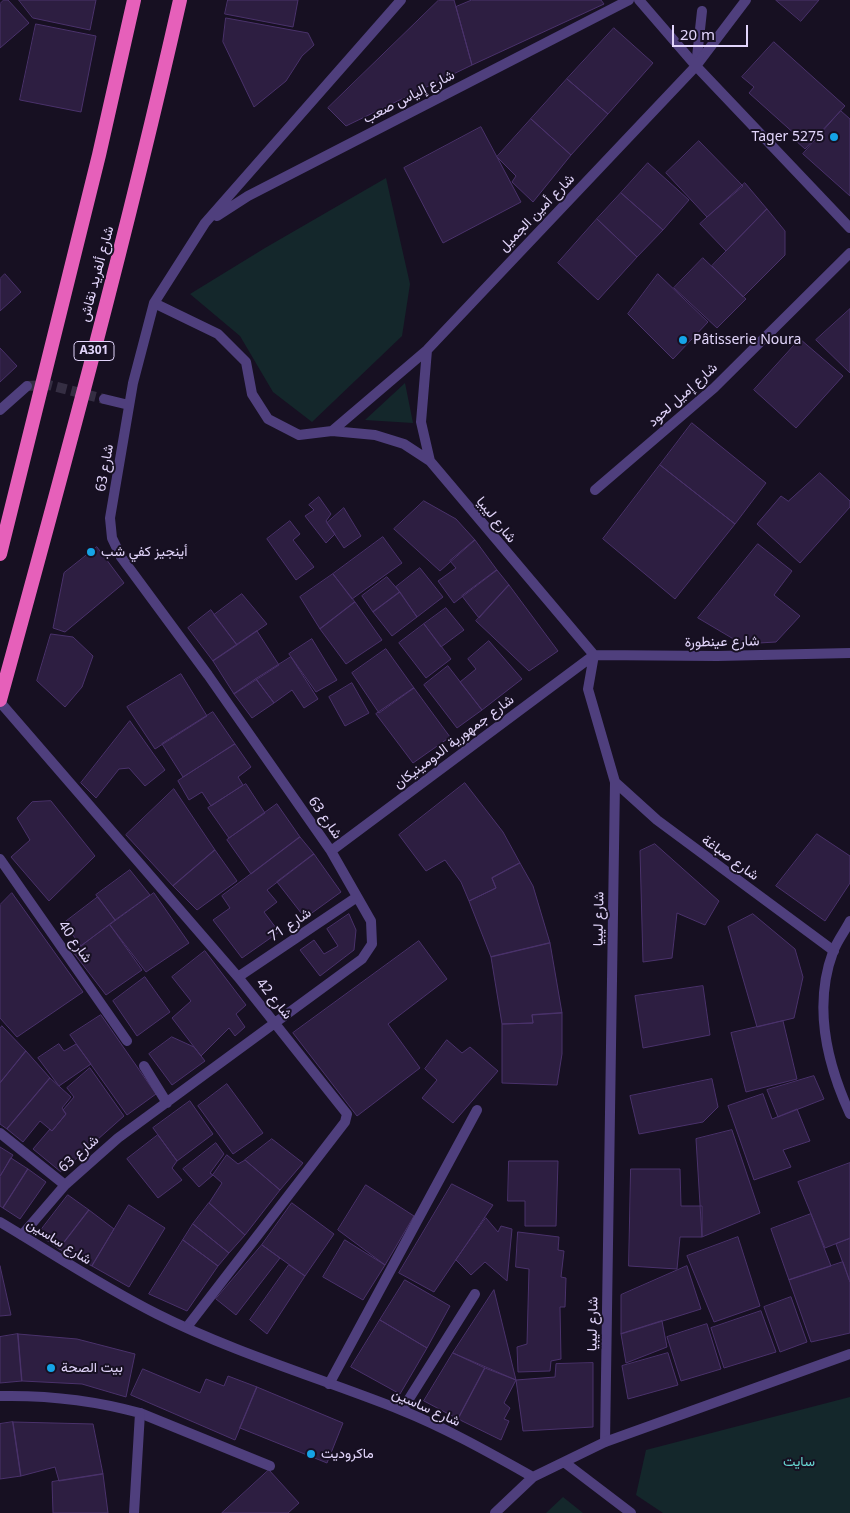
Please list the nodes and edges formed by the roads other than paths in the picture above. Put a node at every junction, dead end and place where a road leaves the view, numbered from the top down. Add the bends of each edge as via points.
1 (134, 0) edge
2 (180, 0) edge
3 (400, 0) edge
4 (629, 0) edge
5 (639, 0) edge
6 (746, 0) edge
7 (702, 11) dead end
8 (696, 66) junction
9 (205, 223) junction
10 (850, 228) edge
11 (850, 253) edge
12 (154, 303) junction
13 (427, 350) junction
14 (27, 386) tunnel mouth
15 (104, 399) tunnel mouth
16 (129, 405) junction
17 (0, 410) edge
18 (332, 431) junction
19 (430, 461) junction
20 (595, 490) dead end
21 (0, 554) edge
22 (850, 653) edge
23 (594, 655) junction
24 (0, 701) edge
25 (615, 782) junction
26 (331, 851) junction
27 (0, 859) edge
28 (357, 897) junction
29 (850, 921) edge
30 (834, 951) junction
31 (238, 977) junction
32 (274, 1021) junction
33 (127, 1041) dead end
34 (144, 1066) dead end
35 (166, 1103) junction
36 (477, 1110) dead end
37 (850, 1114) edge
38 (0, 1133) edge
39 (65, 1184) junction
40 (0, 1222) edge
41 (22, 1235) junction
42 (475, 1294) dead end
43 (186, 1327) junction
44 (850, 1354) edge
45 (329, 1384) junction
46 (0, 1396) edge
47 (402, 1410) junction
48 (140, 1413) junction
49 (605, 1442) junction
50 (564, 1462) junction
51 (270, 1466) dead end
52 (532, 1477) junction
53 (134, 1513) edge
54 (495, 1513) edge
55 (631, 1513) edge

1 - 21 highway, شارع ألفريد نقاش / A301
2 - 24 highway, شارع ألفريد نقاش / A301 via 142,163
3 - 9 street, شارع إلياس صعب
4 - 9 street, شارع إلياس صعب via 256,191
5 - 8 street
6 - 8 street, شارع أمين الجميل
7 - 8 street
8 - 10 street
8 - 13 street, شارع أمين الجميل
9 - 12 street, شارع إلياس صعب
11 - 20 street, شارع إميل لحود via 714,388
12 - 16 street, شارع 63
12 - 18 street, شارع ليبيا via 218,334 246,362 252,394 268,419 299,435
13 - 18 street, شارع أمين الجميل
13 - 19 street, شارع ليبيا via 421,422
14 - 17 street
15 - 16 street
16 - 26 street, شارع 63 via 110,518 112,538 121,557
18 - 19 street, شارع ليبيا via 375,435 404,444
19 - 23 street, شارع ليبيا
22 - 23 street, شارع عينطورة
23 - 25 street, شارع ليبيا via 588,689
23 - 26 street, شارع جمهورية الدومينيكان
24 - 31 street, شارع 42
25 - 30 street, شارع صباغة via 657,820
25 - 49 street, شارع ليبيا
26 - 28 street, شارع 63
27 - 33 street, شارع 40
28 - 31 street, شارع 71
28 - 32 street, شارع 63 via 371,921 372,944 362,959
29 - 30 street
30 - 37 street via 826,978 823,1025 835,1082
31 - 32 street, شارع 42
32 - 35 street, شارع 63
32 - 43 street, شارع 42 via 348,1114
34 - 35 street
35 - 39 street, شارع 63 via 118,1138
36 - 45 street
38 - 39 street
39 - 41 street, شارع 63
40 - 41 street, شارع ساسين
41 - 43 street, شارع ساسين via 93,1279
42 - 47 street
43 - 45 street, شارع ساسين
44 - 49 street
45 - 47 street, شارع ساسين
46 - 48 street via 72,1398
47 - 52 street, شارع ساسين
48 - 51 street
48 - 53 street
49 - 50 street
50 - 52 street
50 - 55 street
52 - 54 street

